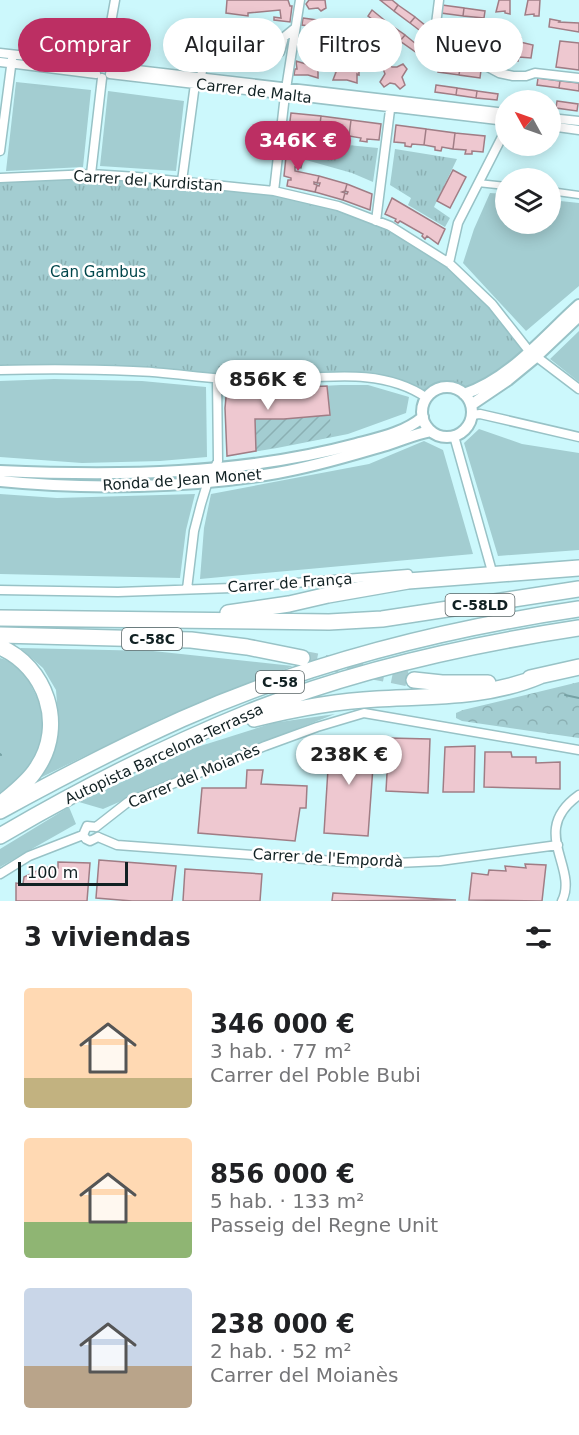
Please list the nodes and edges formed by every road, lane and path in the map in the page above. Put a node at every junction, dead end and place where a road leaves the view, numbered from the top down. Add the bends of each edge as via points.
1 (115, 0) edge
2 (300, 0) edge
3 (439, 0) edge
4 (112, 18) edge
5 (295, 28) junction
6 (0, 53) edge
7 (12, 59) junction
8 (18, 60) edge
9 (0, 62) edge
10 (103, 72) edge
11 (120, 72) edge
12 (579, 78) edge
13 (198, 81) junction
14 (286, 91) junction
15 (391, 104) junction
16 (495, 112) edge
17 (495, 119) edge
18 (561, 120) edge
19 (579, 122) edge
20 (561, 128) edge
21 (579, 130) edge
22 (495, 150) edge
23 (0, 152) edge
24 (91, 174) junction
25 (0, 178) edge
26 (182, 181) junction
27 (478, 183) junction
28 (495, 185) edge
29 (274, 191) junction
30 (561, 193) edge
31 (579, 195) edge
32 (376, 221) junction
33 (449, 263) junction
34 (579, 305) edge
35 (579, 316) edge
36 (533, 354) junction
37 (0, 370) edge
38 (217, 378) junction
39 (579, 389) edge
40 (464, 394) junction
41 (427, 398) junction
42 (472, 410) junction
43 (423, 417) junction
44 (431, 431) junction
45 (453, 436) junction
46 (579, 437) edge
47 (214, 468) junction
48 (0, 471) edge
49 (0, 481) edge
50 (208, 481) junction
51 (579, 561) edge
52 (491, 568) junction
53 (579, 568) edge
54 (187, 589) junction
55 (579, 589) edge
56 (0, 590) edge
57 (579, 609) edge
58 (0, 618) edge
59 (161, 619) junction
60 (382, 619) joint
61 (579, 628) edge
62 (0, 635) edge
63 (0, 647) edge
64 (302, 658) tunnel mouth
65 (579, 667) edge
66 (540, 676) junction
67 (414, 680) tunnel mouth
68 (191, 738) junction
69 (579, 750) edge
70 (579, 795) edge
71 (0, 804) edge
72 (0, 811) edge
73 (96, 827) junction
74 (83, 835) junction
75 (0, 836) edge
76 (99, 837) junction
77 (558, 845) junction
78 (0, 874) edge
79 (562, 901) edge

1 - 4 street
2 - 5 street
3 - 12 street via 432,56 484,65 499,74
5 - 13 street via 284,37 280,52 276,53 206,46
5 - 14 street
6 - 7 street, Carrer de Malta
7 - 8 street, Carrer de Malta
7 - 9 street, Carrer de Malta
7 - 23 street
10 - 24 street
11 - 13 street, Carrer de Malta
13 - 14 street, Carrer de Malta
13 - 26 street
14 - 15 street, Carrer de Malta
14 - 29 street
15 - 16 street, Carrer de Malta
15 - 17 street, Carrer de Malta
15 - 32 street
18 - 19 street
20 - 21 street
22 - 27 street
24 - 25 street, Carrer del Kurdistan
24 - 26 street, Carrer del Kurdistan
26 - 29 street, Carrer del Kurdistan
27 - 28 street
27 - 33 street via 455,229
29 - 32 street, Carrer del Kurdistan via 338,206
30 - 31 street
32 - 33 street, Carrer del Kurdistan
33 - 36 street, Carrer del Kurdistan via 492,304
34 - 36 street
35 - 36 street
36 - 39 street, Carrer del Kurdistan
36 - 40 street
36 - 42 street
37 - 38 street via 135,371
38 - 41 street via 366,378 407,387
38 - 47 street via 218,461
40 - 41 street via 457,389 441,388
40 - 42 street
41 - 43 street
42 - 45 street via 466,429
42 - 46 street
43 - 44 street
43 - 47 street, Ronda de Jean Monet via 384,437 325,453
44 - 45 street
44 - 50 street, Ronda de Jean Monet via 278,473
45 - 52 street
47 - 48 street, Ronda de Jean Monet via 119,474
47 - 50 street
49 - 50 street, Ronda de Jean Monet via 80,486
50 - 54 street via 194,531
51 - 52 street, Carrer de França
52 - 54 street, Carrer de França
53 - 59 highway via 408,582 238,612
54 - 56 street, Carrer de França
55 - 60 highway, C-58LD
57 - 72 highway, Autopista Barcelona-Terrassa / C-58 via 450,632 295,676 183,718 76,769
58 - 59 highway, C-58C
59 - 60 highway, C-58C
61 - 68 highway, Autopista Barcelona-Terrassa / C-58 via 395,665 249,712
62 - 64 highway, C-58C via 190,640
63 - 71 highway via 18,656 38,678 48,703 50,726 45,755 38,768
65 - 66 highway
66 - 67 highway via 481,683
66 - 68 highway via 510,687 457,696 378,699 300,710 256,718
68 - 75 highway, Autopista Barcelona-Terrassa / C-58 via 87,787
69 - 73 street, Carrer del Moianès via 364,713 265,746 128,802
70 - 77 street via 560,812
73 - 74 street via 87,826
73 - 76 street
74 - 76 street via 90,841
74 - 78 street via 29,856
76 - 77 street, Carrer de l'Empordà via 117,845 357,862 440,861
77 - 79 street via 567,886

